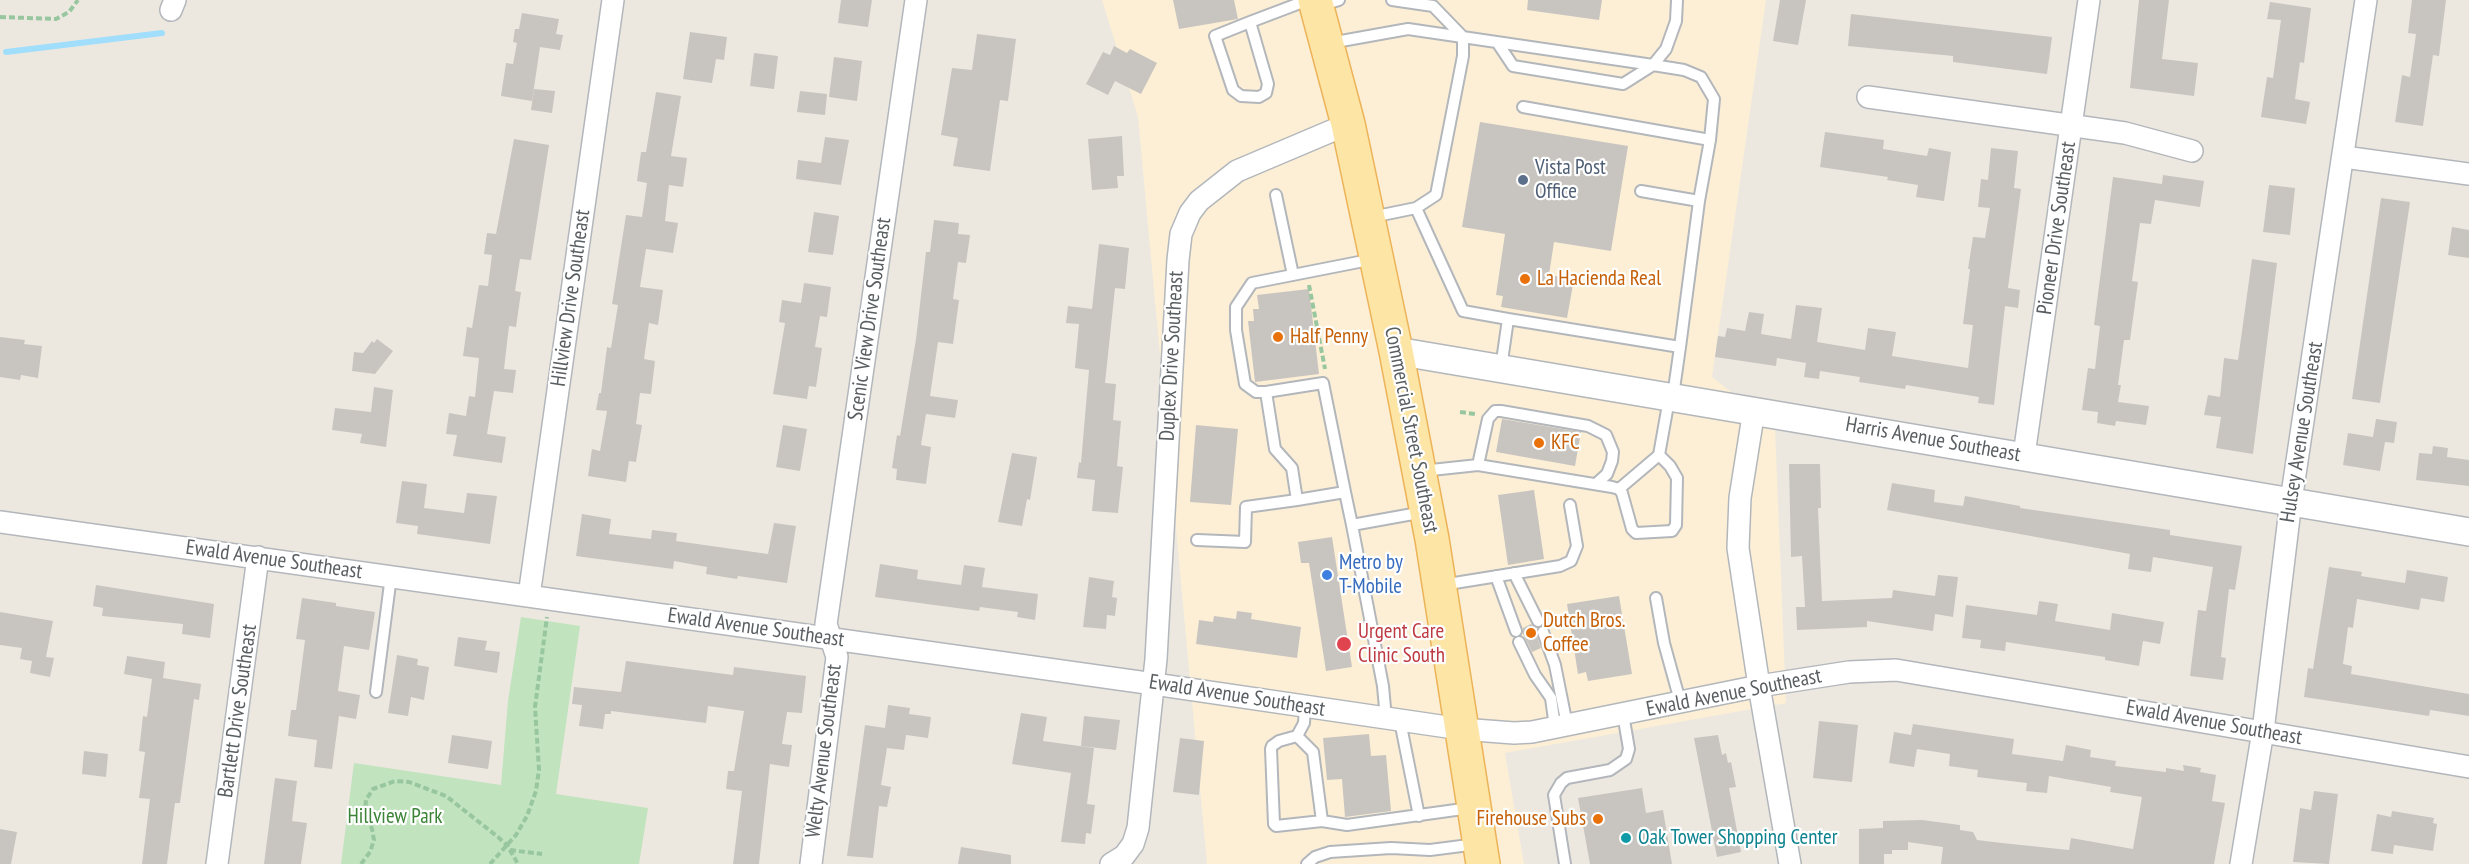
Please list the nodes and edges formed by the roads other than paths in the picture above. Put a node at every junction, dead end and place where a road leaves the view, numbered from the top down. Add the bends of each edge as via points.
1 (613, 0) edge
2 (916, 0) edge
3 (1392, 0) edge
4 (1677, 0) edge
5 (2089, 0) edge
6 (2366, 0) edge
7 (1320, 2) edge
8 (1250, 22) junction
9 (1463, 37) junction
10 (1497, 42) junction
11 (1328, 43) junction
12 (1653, 65) junction
13 (1868, 97) dead end
14 (1523, 107) dead end
15 (1348, 124) junction
16 (2072, 125) junction
17 (1710, 140) junction
18 (2192, 151) dead end
19 (2344, 157) junction
20 (2469, 174) edge
21 (1641, 191) dead end
22 (1276, 195) dead end
23 (1700, 201) junction
24 (1416, 208) junction
25 (1369, 217) junction
26 (1377, 258) junction
27 (1293, 275) junction
28 (1508, 319) junction
29 (1680, 347) junction
30 (1396, 351) junction
31 (1501, 368) junction
32 (1266, 392) junction
33 (1671, 396) junction
34 (1754, 410) junction
35 (1659, 455) junction
36 (2024, 455) junction
37 (1478, 465) junction
38 (1419, 471) junction
39 (1596, 484) junction
40 (1619, 489) junction
41 (1345, 492) junction
42 (1297, 500) junction
43 (2291, 501) junction
44 (1570, 505) dead end
45 (1426, 512) junction
46 (0, 522) edge
47 (1352, 525) junction
48 (2469, 532) edge
49 (1197, 540) dead end
50 (258, 557) junction
51 (1514, 573) junction
52 (392, 576) junction
53 (1496, 576) junction
54 (1439, 585) junction
55 (539, 597) junction
56 (1656, 598) dead end
57 (831, 638) junction
58 (1154, 684) junction
59 (1759, 686) junction
60 (376, 692) dead end
61 (1680, 702) junction
62 (1305, 707) junction
63 (1623, 714) junction
64 (1393, 720) junction
65 (1561, 726) junction
66 (1461, 729) junction
67 (2263, 732) junction
68 (1298, 736) junction
69 (2469, 767) edge
70 (1474, 808) junction
71 (1419, 816) junction
72 (1322, 821) junction
73 (1482, 854) edge
74 (217, 864) edge
75 (811, 864) edge
76 (1111, 864) edge
77 (1307, 864) edge
78 (1565, 864) edge
79 (1790, 864) edge
80 (2241, 864) edge

1 - 55 street, Hillview Drive Southeast
2 - 57 street, Scenic View Drive Southeast via 826,624
3 - 9 lane via 1433,6
4 - 12 lane via 1676,21 1666,49
5 - 16 street, Pioneer Drive Southeast
6 - 19 street, Hulsey Avenue Southeast
7 - 8 lane
7 - 11 main road, Commercial Street Southeast
8 - 8 lane via 1215,36 1233,90 1241,96 1259,97 1266,93 1268,84
9 - 10 lane
9 - 11 lane via 1408,29
9 - 24 lane via 1463,56 1436,195
10 - 12 lane
10 - 12 lane via 1513,66 1623,84
11 - 15 main road, Commercial Street Southeast
12 - 17 lane via 1701,77 1714,99
13 - 16 street
14 - 17 lane
15 - 25 main road, Commercial Street Southeast
15 - 58 street, Duplex Drive Southeast via 1237,171 1199,201 1181,234
16 - 18 street via 2125,133
16 - 36 street, Pioneer Drive Southeast
17 - 23 lane
19 - 20 street
19 - 43 street, Hulsey Avenue Southeast
21 - 23 lane
22 - 27 lane
23 - 29 lane
24 - 25 lane
24 - 28 lane via 1463,311
25 - 26 main road, Commercial Street Southeast
26 - 27 lane
26 - 30 main road, Commercial Street Southeast
27 - 32 lane via 1252,283 1236,307 1245,384 1256,392
28 - 29 lane
28 - 31 lane
29 - 33 lane
30 - 31 street, Harris Avenue Southeast
30 - 38 main road, Commercial Street Southeast
31 - 33 street, Harris Avenue Southeast
32 - 41 lane via 1323,383
32 - 42 lane via 1275,449 1292,468
33 - 34 street, Harris Avenue Southeast
33 - 35 lane
34 - 36 street, Harris Avenue Southeast
34 - 59 street via 1740,498 1738,548
35 - 40 lane
35 - 40 lane via 1677,478 1676,525 1672,531 1632,530
36 - 43 street, Harris Avenue Southeast
37 - 38 lane
37 - 39 lane
37 - 39 lane via 1488,419 1495,411 1501,411 1588,426 1606,435 1612,461 1607,474
38 - 45 main road, Commercial Street Southeast
39 - 40 lane
41 - 42 lane
41 - 47 lane
42 - 49 lane via 1246,507 1245,542
43 - 48 street, Harris Avenue Southeast
43 - 67 street, Hulsey Avenue Southeast
44 - 51 lane via 1577,546 1571,561
45 - 47 lane
45 - 54 main road, Commercial Street Southeast
46 - 50 street, Ewald Avenue Southeast
47 - 64 lane
50 - 52 street, Ewald Avenue Southeast
50 - 74 street, Bartlett Drive Southeast
51 - 53 lane
51 - 65 lane via 1541,626 1555,665
52 - 55 street, Ewald Avenue Southeast
52 - 60 lane
53 - 54 lane
53 - 65 lane via 1518,636 1535,675 1551,698
54 - 66 main road, Commercial Street Southeast
55 - 57 street, Ewald Avenue Southeast
56 - 61 lane
57 - 58 street, Ewald Avenue Southeast
57 - 75 street, Welty Avenue Southeast via 837,657
58 - 62 street, Ewald Avenue Southeast
58 - 76 street, Duplex Drive Southeast via 1138,828 1124,856
59 - 61 street, Ewald Avenue Southeast
59 - 67 street, Ewald Avenue Southeast via 1849,672 1896,670
59 - 79 street
61 - 63 street, Ewald Avenue Southeast
62 - 64 street, Ewald Avenue Southeast
62 - 68 lane
63 - 65 street, Ewald Avenue Southeast
63 - 78 lane via 1629,749 1626,759 1610,770 1567,778 1554,795
64 - 66 street, Ewald Avenue Southeast
64 - 71 lane
65 - 66 street, Ewald Avenue Southeast via 1514,733
66 - 70 main road, Commercial Street Southeast
67 - 69 street, Ewald Avenue Southeast
67 - 80 street, Hulsey Avenue Southeast
68 - 72 lane via 1313,752
68 - 72 lane via 1272,746 1274,824
70 - 71 lane
70 - 73 main road, Commercial Street Southeast
71 - 72 lane via 1346,825
73 - 77 lane via 1391,848 1330,852 1315,856

